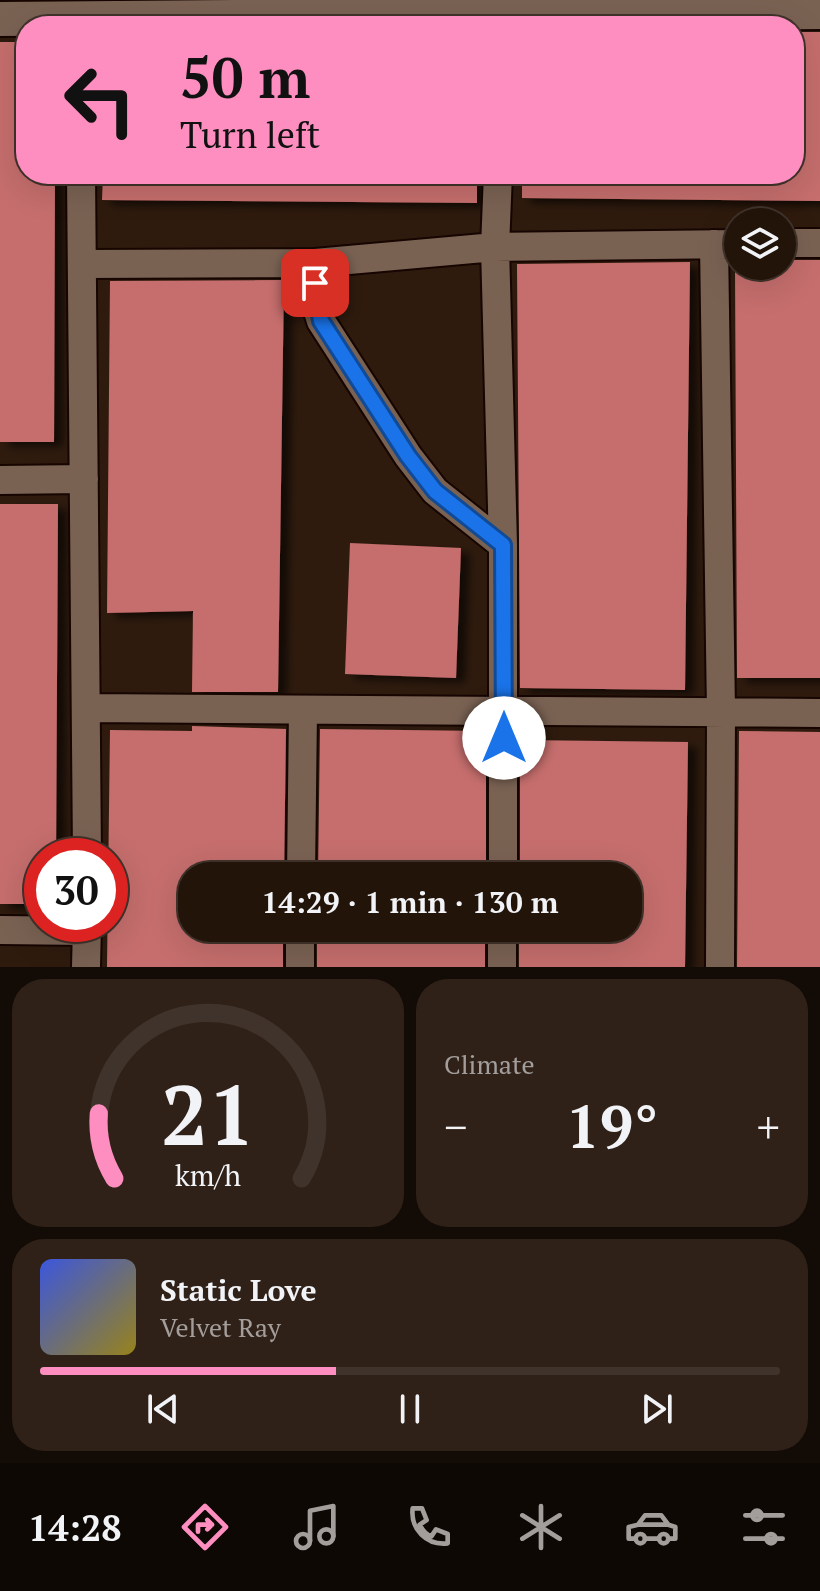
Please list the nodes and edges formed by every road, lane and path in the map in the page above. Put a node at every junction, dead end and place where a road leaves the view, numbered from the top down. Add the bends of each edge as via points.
1 (290, 7) edge
2 (719, 7) edge
3 (820, 12) edge
4 (505, 13) edge
5 (76, 15) edge
6 (81, 184) edge
7 (498, 184) edge
8 (796, 243) edge
9 (820, 243) edge
10 (724, 244) edge
11 (495, 247) junction
12 (315, 263) junction
13 (85, 264) junction
14 (726, 280) edge
15 (84, 479) junction
16 (0, 480) edge
17 (503, 545) junction
18 (89, 708) junction
19 (303, 710) junction
20 (504, 711) junction
21 (721, 712) junction
22 (820, 713) edge
23 (87, 838) edge
24 (301, 862) edge
25 (503, 862) edge
26 (24, 929) edge
27 (0, 930) edge
28 (86, 942) edge
29 (300, 942) edge
30 (502, 942) edge
31 (86, 967) edge
32 (300, 967) edge
33 (502, 967) edge
34 (720, 967) edge

1 - 4 street
1 - 5 street
2 - 3 street
2 - 4 street
6 - 13 street
7 - 11 street
8 - 9 street
10 - 11 street
11 - 12 street
11 - 17 street
12 - 13 street
12 - 17 street via 321,321 408,456 435,491
13 - 15 street
14 - 21 street
15 - 16 street
15 - 18 street
17 - 20 street
18 - 19 street
18 - 23 street
19 - 20 street
19 - 24 street
20 - 21 street
20 - 25 street
21 - 22 street
21 - 34 street
26 - 27 street
28 - 31 street
29 - 32 street
30 - 33 street

